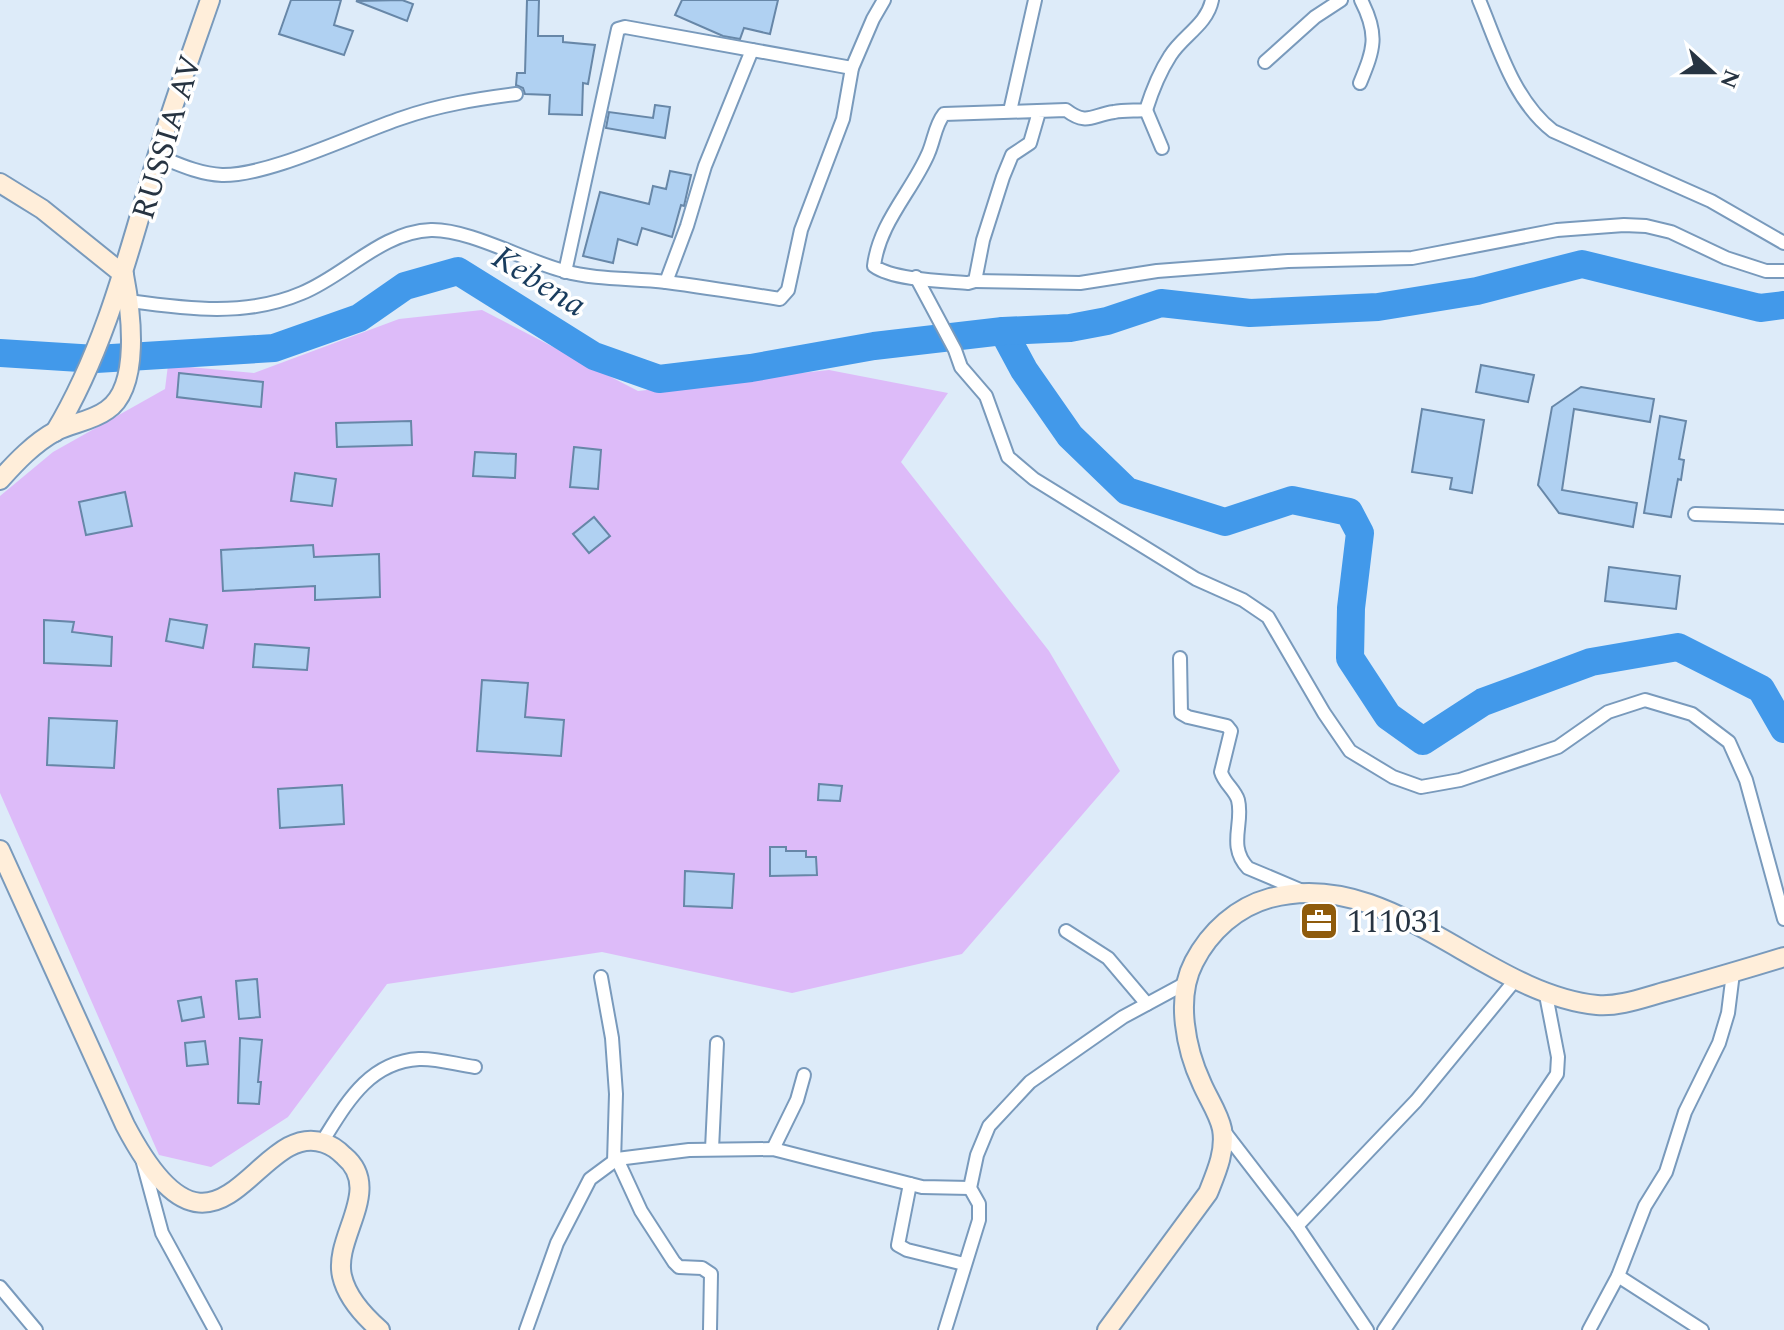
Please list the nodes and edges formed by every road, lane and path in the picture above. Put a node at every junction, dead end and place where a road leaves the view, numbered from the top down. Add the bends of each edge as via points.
1 (210, 0) edge
2 (884, 0) edge
3 (1035, 0) edge
4 (1212, 0) edge
5 (1341, 0) edge
6 (1361, 0) edge
7 (1479, 0) edge
8 (752, 50) junction
9 (1265, 62) dead end
10 (852, 68) junction
11 (1360, 83) dead end
12 (516, 94) dead end
13 (1146, 110) junction
14 (1010, 111) junction
15 (1039, 112) junction
16 (1162, 148) dead end
17 (158, 156) junction
18 (0, 183) edge
19 (1784, 243) edge
20 (1784, 271) edge
21 (565, 272) junction
22 (124, 275) junction
23 (916, 277) junction
24 (975, 281) junction
25 (666, 282) junction
26 (129, 301) junction
27 (55, 432) junction
28 (0, 480) edge
29 (1695, 514) dead end
30 (1784, 517) edge
31 (1180, 658) dead end
32 (0, 850) edge
33 (1305, 892) junction
34 (1784, 919) edge
35 (1066, 931) dead end
36 (1784, 957) edge
37 (1733, 973) junction
38 (601, 977) dead end
39 (1516, 979) junction
40 (1186, 983) junction
41 (1546, 995) junction
42 (1147, 1004) junction
43 (717, 1043) dead end
44 (475, 1067) dead end
45 (804, 1075) dead end
46 (1221, 1128) junction
47 (322, 1142) junction
48 (712, 1149) junction
49 (773, 1149) junction
50 (141, 1156) junction
51 (616, 1160) junction
52 (910, 1184) junction
53 (970, 1188) junction
54 (1297, 1226) junction
55 (964, 1264) junction
56 (1618, 1276) junction
57 (0, 1287) edge
58 (36, 1330) edge
59 (215, 1330) edge
60 (380, 1330) edge
61 (526, 1330) edge
62 (710, 1330) edge
63 (945, 1330) edge
64 (1107, 1330) edge
65 (1367, 1330) edge
66 (1384, 1330) edge
67 (1589, 1330) edge
68 (1702, 1330) edge

1 - 17 main road, RUSSIA AV
2 - 10 street
3 - 14 street
4 - 13 street via 1204,19 1171,53
5 - 9 street
6 - 11 street via 1375,33
7 - 19 street via 1522,98 1539,121 1711,201
8 - 10 street
8 - 21 street via 618,29
8 - 25 street
10 - 25 street via 843,119 801,230 784,296
12 - 17 street via 404,117 238,174 193,170
13 - 15 street via 1087,120 1066,110
13 - 16 street
14 - 15 street
14 - 23 street via 953,112 940,119 928,155 898,202 875,256 874,266 881,271
15 - 24 street via 1030,143 1012,155 1003,177
17 - 22 main road, RUSSIA AV
18 - 22 main road via 42,209
20 - 24 street via 1726,258 1671,232 1624,225 1557,230 1412,258 1288,261 1080,283
21 - 25 street
21 - 26 street via 434,230 406,233 303,293 267,305 221,310
22 - 26 main road, RUSSIA AV
22 - 27 main road, RUSSIA AV via 79,390
23 - 24 street
23 - 34 street via 961,367 986,396 1008,457 1034,479 1196,579 1268,617 1350,751 1421,787 1460,780 1558,747 1608,712 1645,700 1692,714 1729,742 1746,780
26 - 27 main road, RUSSIA AV via 124,392 107,410
27 - 28 main road via 27,451
29 - 30 street
31 - 33 street via 1181,713 1231,731 1221,772 1238,799 1241,861
32 - 50 main road
33 - 39 main road via 1381,908
33 - 40 main road via 1249,903 1228,919 1208,940
35 - 42 street via 1108,958
36 - 37 main road
37 - 41 main road via 1611,1005
37 - 56 street via 1719,1043
38 - 51 street via 612,1038
39 - 41 main road
39 - 54 street via 1416,1101
40 - 42 street
40 - 46 main road via 1187,1048
41 - 66 street via 1557,1074
42 - 53 street via 1030,1082 989,1126
43 - 48 street
44 - 47 street via 420,1059 373,1074
45 - 49 street
46 - 54 street
46 - 64 main road via 1218,1168 1208,1193
47 - 50 main road via 290,1147 216,1202 180,1195
47 - 60 main road via 357,1172 360,1187 342,1277 350,1296
48 - 49 street
48 - 51 street
49 - 52 street
50 - 59 street via 162,1233
51 - 61 street via 590,1179 557,1243
51 - 62 street via 674,1262 711,1274
52 - 53 street
52 - 55 street via 898,1245
53 - 55 street via 979,1204 979,1220
54 - 65 street
55 - 63 street
56 - 67 street
56 - 68 street
57 - 58 street

